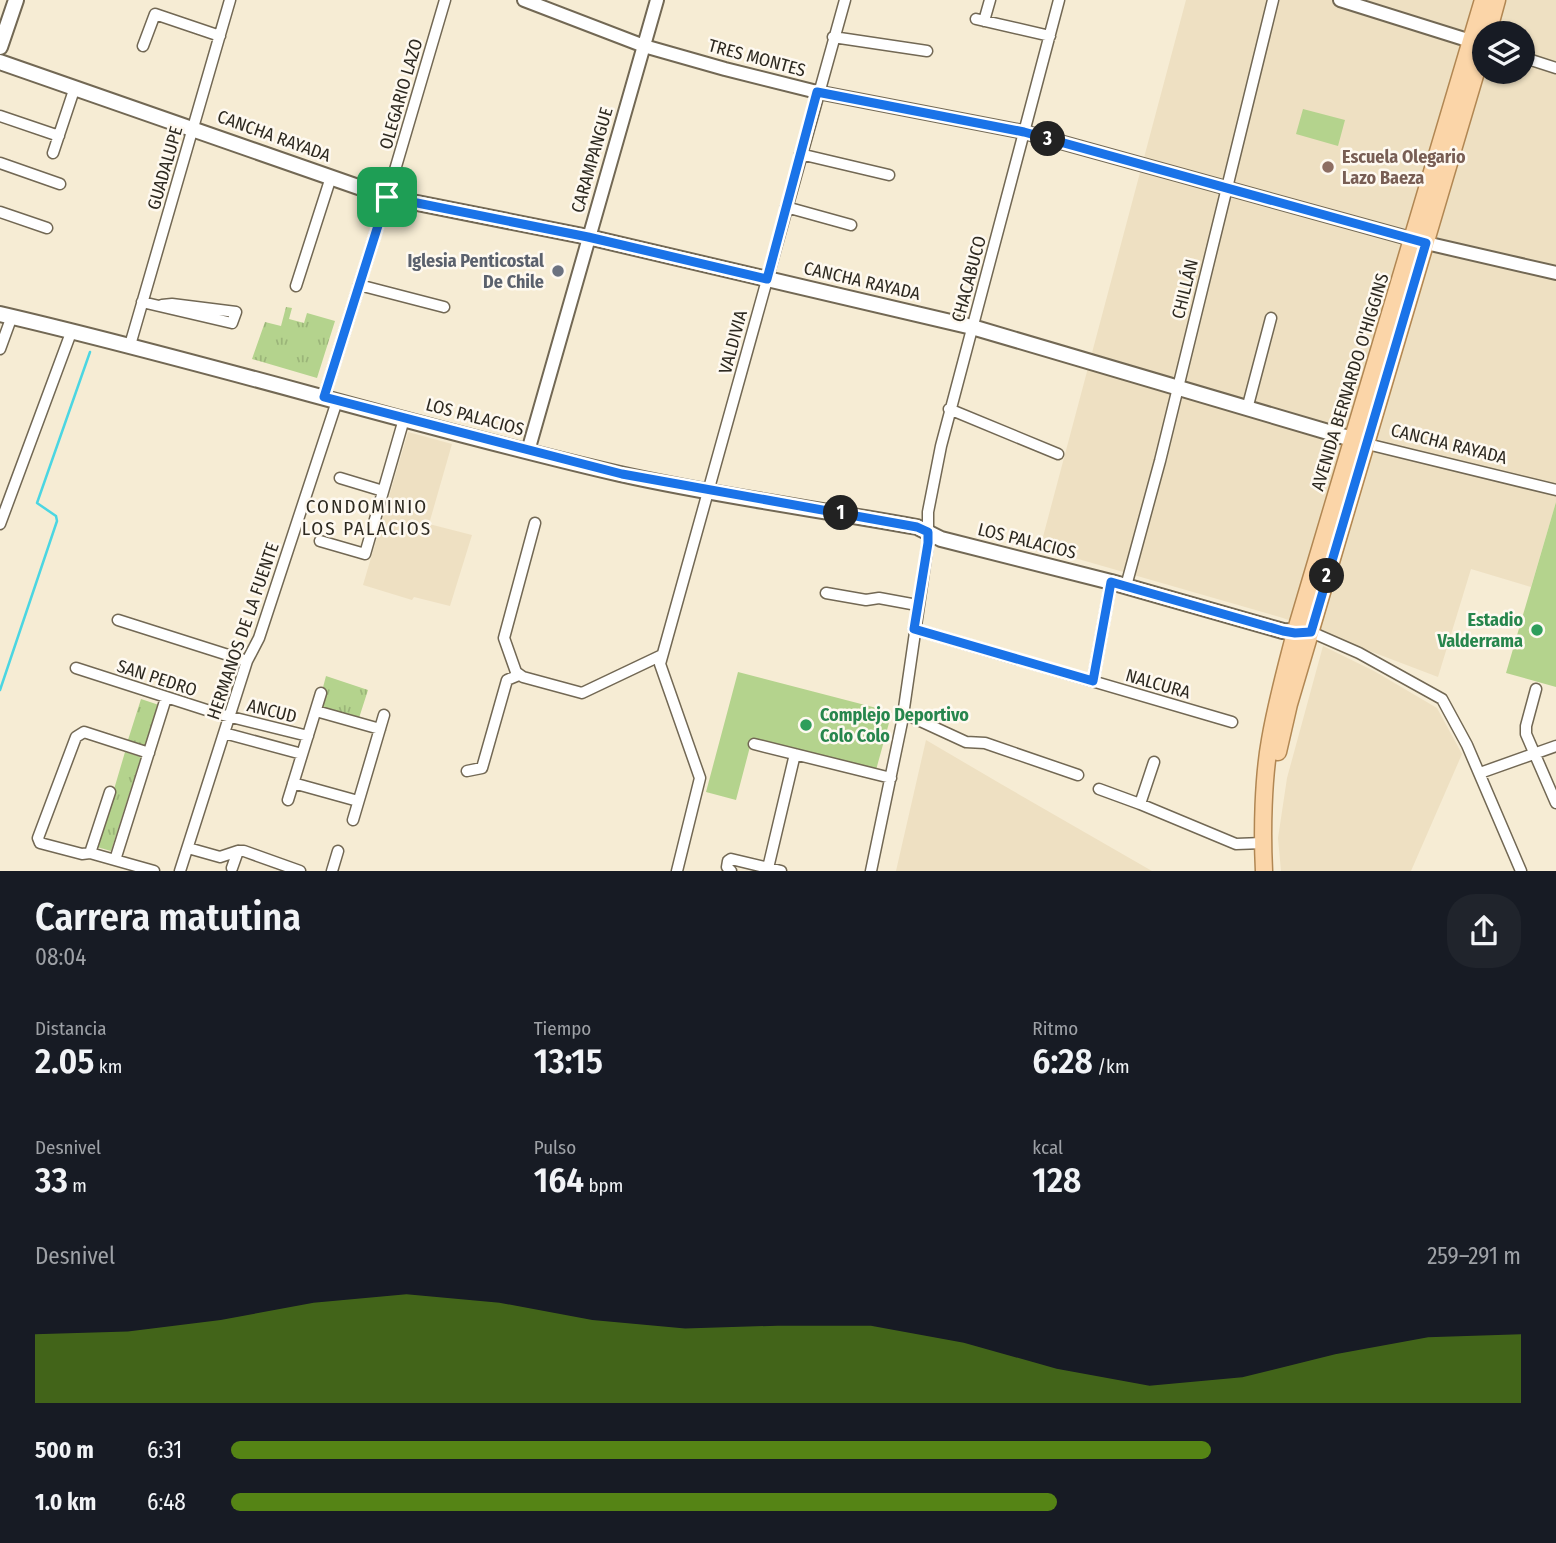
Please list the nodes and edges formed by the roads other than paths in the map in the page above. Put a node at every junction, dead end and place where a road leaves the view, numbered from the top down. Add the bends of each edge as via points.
1 (16, 0) edge
2 (230, 0) edge
3 (444, 0) edge
4 (524, 0) edge
5 (657, 0) edge
6 (845, 0) edge
7 (990, 0) edge
8 (1059, 0) edge
9 (1273, 0) edge
10 (1342, 0) edge
11 (1483, 0) edge
12 (1497, 0) edge
13 (1482, 21) edge
14 (1491, 21) edge
15 (220, 36) junction
16 (1050, 36) junction
17 (834, 37) junction
18 (1472, 41) edge
19 (143, 46) dead end
20 (644, 46) junction
21 (0, 47) edge
22 (927, 51) dead end
23 (1535, 61) edge
24 (0, 62) edge
25 (1556, 68) edge
26 (1472, 70) edge
27 (75, 87) junction
28 (817, 92) junction
29 (0, 116) edge
30 (194, 128) junction
31 (1024, 132) junction
32 (59, 136) junction
33 (54, 153) dead end
34 (800, 155) junction
35 (0, 163) edge
36 (889, 175) dead end
37 (331, 177) junction
38 (60, 184) dead end
39 (1227, 187) junction
40 (387, 197) junction
41 (786, 207) junction
42 (0, 212) edge
43 (851, 225) dead end
44 (47, 228) dead end
45 (588, 237) junction
46 (1419, 241) junction
47 (1556, 273) edge
48 (767, 279) junction
49 (359, 285) junction
50 (296, 286) dead end
51 (142, 302) junction
52 (162, 305) junction
53 (444, 307) dead end
54 (6, 315) edge
55 (1271, 318) dead end
56 (972, 327) junction
57 (72, 330) junction
58 (130, 345) junction
59 (0, 349) edge
60 (1177, 388) junction
61 (331, 399) junction
62 (949, 409) junction
63 (1247, 409) junction
64 (404, 419) junction
65 (1360, 442) junction
66 (528, 451) junction
67 (1058, 454) dead end
68 (340, 478) dead end
69 (709, 490) junction
70 (1556, 490) edge
71 (383, 491) junction
72 (535, 523) dead end
73 (0, 524) edge
74 (928, 532) junction
75 (320, 541) dead end
76 (1111, 582) junction
77 (1126, 586) junction
78 (826, 593) dead end
79 (917, 605) junction
80 (118, 620) dead end
81 (914, 629) junction
82 (1303, 632) junction
83 (662, 655) junction
84 (247, 661) junction
85 (76, 668) dead end
86 (519, 675) junction
87 (1093, 681) junction
88 (1536, 690) dead end
89 (321, 693) dead end
90 (166, 698) junction
91 (316, 711) junction
92 (903, 713) junction
93 (384, 715) dead end
94 (229, 716) junction
95 (1232, 722) dead end
96 (380, 729) junction
97 (224, 733) junction
98 (308, 736) junction
99 (754, 744) dead end
100 (1556, 746) edge
101 (149, 753) junction
102 (1534, 753) junction
103 (302, 754) junction
104 (795, 754) junction
105 (1154, 762) dead end
106 (467, 771) dead end
107 (1480, 773) junction
108 (1078, 775) dead end
109 (891, 778) junction
110 (293, 783) junction
111 (1099, 789) dead end
112 (110, 792) dead end
113 (288, 800) dead end
114 (358, 801) junction
115 (1556, 803) edge
116 (1140, 804) junction
117 (353, 820) dead end
118 (1263, 843) junction
119 (188, 848) junction
120 (238, 851) junction
121 (338, 851) dead end
122 (90, 853) junction
123 (115, 860) junction
124 (232, 867) dead end
125 (286, 868) edge
126 (768, 868) junction
127 (154, 871) edge
128 (180, 871) edge
129 (300, 871) edge
130 (332, 871) edge
131 (677, 871) edge
132 (731, 871) edge
133 (781, 871) edge
134 (871, 871) edge
135 (1264, 871) edge
136 (1521, 871) edge

1 - 21 main road
2 - 15 street, GUADALUPE
3 - 40 street, OLEGARIO LAZO
4 - 20 street, TRES MONTES
5 - 20 street, CARAMPANGUE
6 - 17 street, VALDIVIA
7 - 16 street via 980,20
8 - 16 street, CHACABUCO
9 - 39 street, CHILLÁN
10 - 18 street
11 - 13 main road, AVENIDA BERNARDO O'HIGGINS
12 - 14 main road
15 - 19 street via 155,14
15 - 30 street, GUADALUPE
16 - 31 street, CHACABUCO
17 - 22 street
17 - 28 street, VALDIVIA
20 - 28 street, TRES MONTES
20 - 45 street, CARAMPANGUE
23 - 25 street
24 - 27 main road, CANCHA RAYADA
26 - 46 main road, AVENIDA BERNARDO O'HIGGINS
27 - 30 main road, CANCHA RAYADA
27 - 32 street
28 - 31 street, TRES MONTES
28 - 34 street, VALDIVIA
29 - 32 street
30 - 37 main road, CANCHA RAYADA
30 - 51 street, GUADALUPE
31 - 39 street, TRES MONTES
31 - 56 street, CHACABUCO
32 - 33 street
34 - 36 street
34 - 41 street, VALDIVIA
35 - 38 street
37 - 40 main road, CANCHA RAYADA
37 - 50 street
39 - 46 street, TRES MONTES
39 - 60 street, CHILLÁN
40 - 45 main road, CANCHA RAYADA
40 - 49 street, OLEGARIO LAZO
41 - 43 street
41 - 48 street, VALDIVIA
42 - 44 street
45 - 48 main road, CANCHA RAYADA
45 - 66 street, CARAMPANGUE
46 - 47 street, TRES MONTES
46 - 65 main road, AVENIDA BERNARDO O'HIGGINS
48 - 56 main road, CANCHA RAYADA
48 - 69 street, VALDIVIA
49 - 53 street
49 - 61 street, OLEGARIO LAZO
51 - 52 street
51 - 58 street, GUADALUPE
52 - 52 street via 232,323 236,312 172,304
54 - 57 main road, LOS PALACIOS
54 - 59 street
55 - 63 street
56 - 60 main road, CANCHA RAYADA
56 - 62 street, CHACABUCO
57 - 58 main road, LOS PALACIOS
57 - 73 street
58 - 61 main road, LOS PALACIOS
60 - 63 main road, CANCHA RAYADA
60 - 77 street, CHILLÁN
61 - 64 main road, LOS PALACIOS
61 - 84 street, HERMANOS DE LA FUENTE via 259,638
62 - 67 street
62 - 74 street, CHACABUCO via 930,498
63 - 65 main road, CANCHA RAYADA
64 - 66 main road, LOS PALACIOS
64 - 71 street, LOS PALACIOS
65 - 70 street, CANCHA RAYADA
65 - 82 main road, AVENIDA BERNARDO O'HIGGINS
66 - 69 main road, LOS PALACIOS
68 - 71 street
69 - 74 main road, LOS PALACIOS
69 - 83 street, VALDIVIA
71 - 75 street, LOS PALACIOS via 365,554
72 - 86 street via 504,638
74 - 76 main road, LOS PALACIOS
74 - 79 street, CHACABUCO
76 - 77 main road, LOS PALACIOS
76 - 87 street
77 - 82 main road, LOS PALACIOS
78 - 79 street
79 - 81 street, CHACABUCO
80 - 84 street
81 - 87 street, NALCURA
81 - 92 street, CHACABUCO
82 - 107 street, LOS PALACIOS via 1359,653 1437,694 1452,713
82 - 118 main road, AVENIDA BERNARDO O'HIGGINS via 1278,752 1267,778
83 - 86 street via 582,693
83 - 131 street via 660,664 701,778
84 - 94 street, HERMANOS DE LA FUENTE
85 - 90 street, SAN PEDRO
86 - 106 street via 507,680 482,768
87 - 95 street, NALCURA
88 - 102 street via 1526,726
89 - 91 street
90 - 94 street, SAN PEDRO
90 - 101 street
91 - 96 street
91 - 98 street
92 - 108 street via 966,742 985,743
92 - 109 street, CHACABUCO
93 - 96 street
94 - 97 street, HERMANOS DE LA FUENTE
94 - 98 street, ANCUD
96 - 114 street
97 - 103 street, ANCUD
97 - 119 street, HERMANOS DE LA FUENTE
98 - 103 street
99 - 104 street
100 - 102 street
101 - 122 street via 84,733 76,737 38,838 40,843
101 - 123 street
102 - 107 street
102 - 115 street
103 - 110 street
104 - 109 street
104 - 126 street
105 - 116 street
107 - 136 street, LOS PALACIOS
109 - 134 street, CHACABUCO
110 - 113 street
110 - 114 street
111 - 116 street
112 - 122 street
114 - 117 street
116 - 118 street via 1236,844
118 - 135 main road, AVENIDA BERNARDO O'HIGGINS
119 - 120 street via 220,857
119 - 128 street, HERMANOS DE LA FUENTE
120 - 124 street
120 - 125 street
121 - 130 street
122 - 123 street
123 - 127 street
125 - 129 street
126 - 132 street via 731,859 727,867
126 - 133 street

